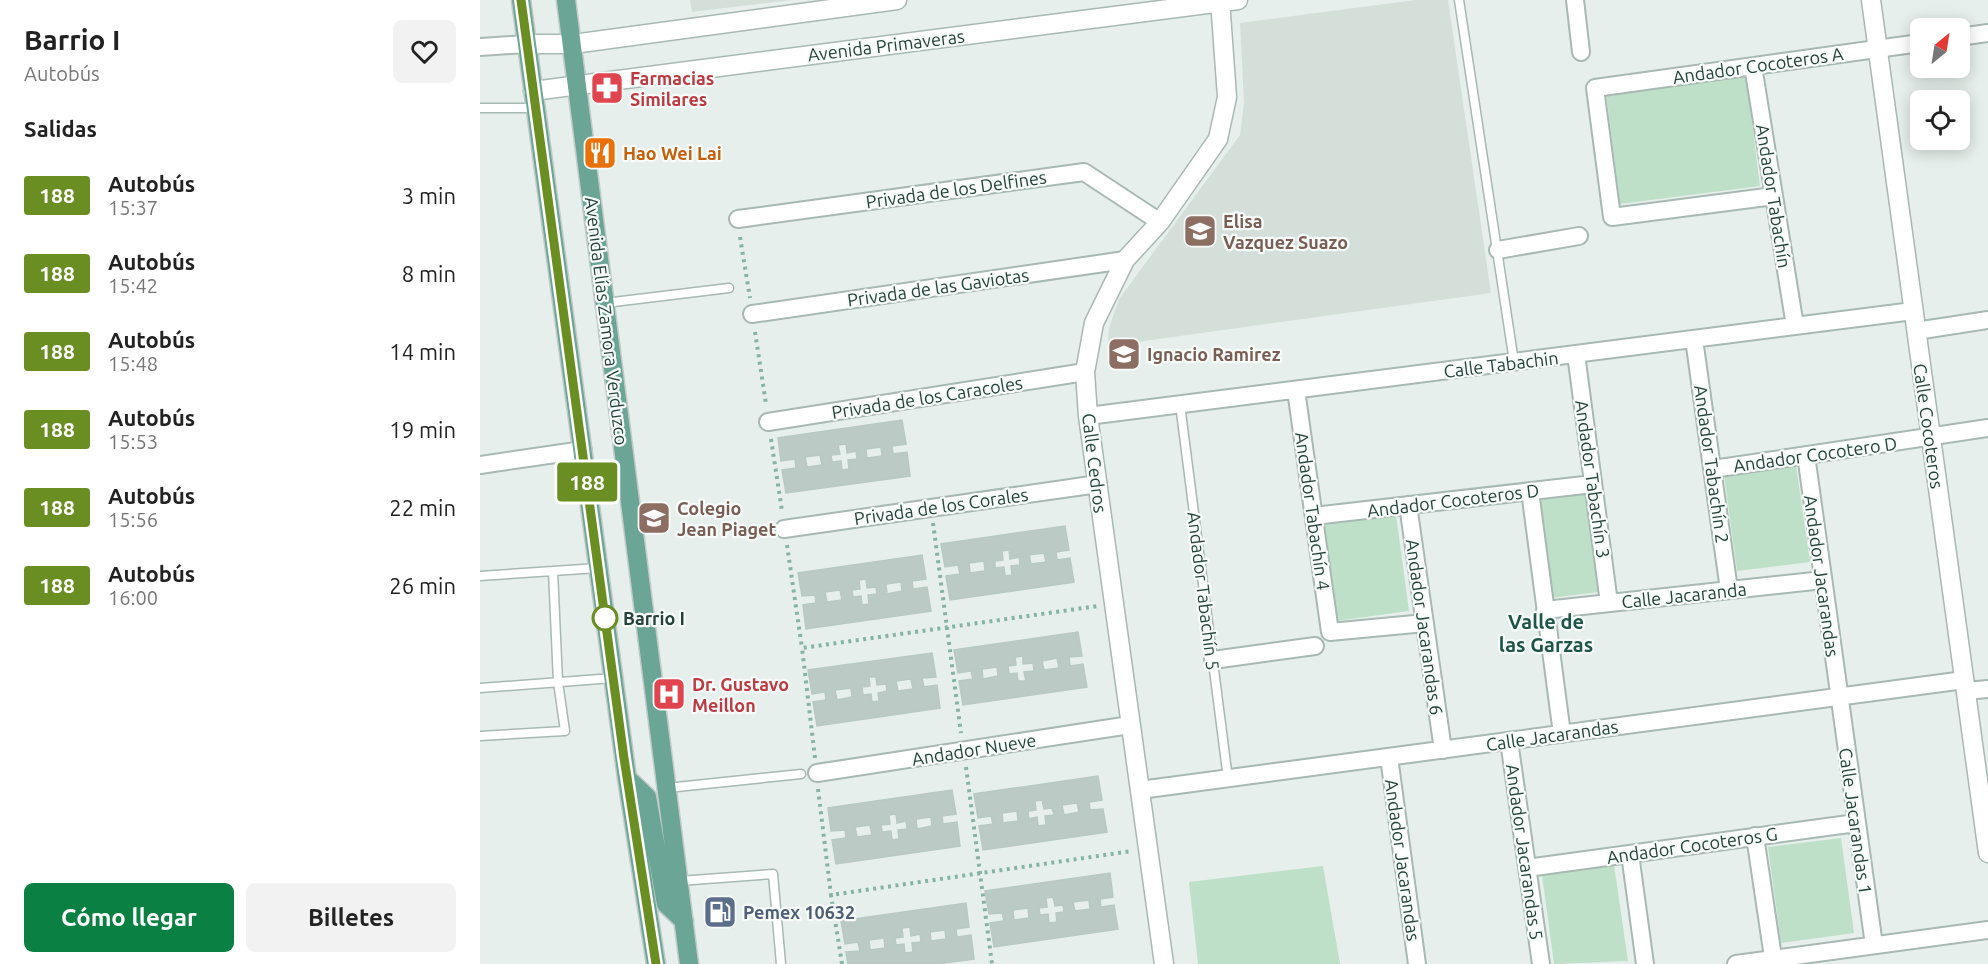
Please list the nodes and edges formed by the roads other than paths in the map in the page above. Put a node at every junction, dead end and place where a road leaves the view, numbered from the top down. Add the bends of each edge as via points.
1 (521, 0) edge
2 (566, 0) edge
3 (897, 0) edge
4 (1459, 0) edge
5 (1575, 0) edge
6 (1871, 0) edge
7 (1226, 1) edge
8 (1988, 33) edge
9 (1970, 35) edge
10 (527, 44) junction
11 (573, 44) junction
12 (1910, 44) edge
13 (480, 47) edge
14 (1877, 49) junction
15 (1581, 52) dead end
16 (1752, 66) junction
17 (578, 84) junction
18 (535, 99) junction
19 (480, 108) edge
20 (1774, 196) junction
21 (738, 219) dead end
22 (1160, 222) junction
23 (1580, 236) dead end
24 (1498, 250) junction
25 (1125, 260) junction
26 (729, 288) dead end
27 (605, 303) junction
28 (1913, 311) junction
29 (752, 314) dead end
30 (1988, 320) edge
31 (1795, 326) junction
32 (1916, 331) junction
33 (1694, 339) junction
34 (1576, 354) junction
35 (1514, 362) junction
36 (1085, 372) junction
37 (1296, 390) junction
38 (1180, 404) junction
39 (1089, 416) junction
40 (768, 422) dead end
41 (1988, 428) edge
42 (1931, 436) junction
43 (582, 450) junction
44 (1806, 455) junction
45 (480, 465) edge
46 (1713, 469) junction
47 (1098, 484) junction
48 (1593, 484) junction
49 (1530, 491) junction
50 (1408, 505) junction
51 (1314, 516) junction
52 (784, 529) dead end
53 (598, 568) junction
54 (553, 571) junction
55 (480, 576) edge
56 (1822, 580) junction
57 (1730, 590) junction
58 (1609, 603) junction
59 (1545, 610) junction
60 (1425, 623) junction
61 (1315, 646) dead end
62 (1213, 660) junction
63 (613, 678) junction
64 (558, 682) junction
65 (1965, 686) junction
66 (480, 688) edge
67 (1988, 689) edge
68 (1838, 697) junction
69 (1131, 725) junction
70 (1562, 734) junction
71 (480, 736) edge
72 (1509, 741) junction
73 (1443, 750) junction
74 (1389, 757) junction
75 (809, 773) joint
76 (627, 778) junction
77 (1228, 779) junction
78 (666, 788) junction
79 (1140, 790) junction
80 (1856, 823) junction
81 (1755, 836) junction
82 (1988, 853) edge
83 (1630, 854) junction
84 (1527, 868) junction
85 (678, 881) junction
86 (684, 921) junction
87 (1988, 930) edge
88 (1874, 945) junction
89 (1773, 962) edge
90 (656, 964) edge
91 (689, 964) edge
92 (781, 964) edge
93 (1164, 964) edge
94 (1418, 964) edge
95 (1540, 964) edge
96 (1645, 964) edge
97 (1736, 964) edge

1 - 10 main road
2 - 11 main road, Avenida Elías Zamora Verduzco
3 - 11 street
4 - 24 lane
5 - 15 street
6 - 14 street, Calle Cocoteros
7 - 17 street, Avenida Primaveras
7 - 22 street, Calle Cedros via 1227,97 1218,139
8 - 9 street
10 - 11 street
10 - 13 street
10 - 18 main road
11 - 17 main road, Avenida Elías Zamora Verduzco
12 - 14 street, Andador Cocoteros A
14 - 16 street, Andador Cocoteros A
14 - 28 street, Calle Cocoteros
16 - 20 street, Andador Tabachín
16 - 20 street, Andador Cocoteros A via 1595,88 1612,217
17 - 18 street, Avenida Primaveras
17 - 27 main road, Avenida Elías Zamora Verduzco
18 - 19 lane
18 - 43 main road
20 - 31 street, Andador Tabachín
21 - 22 street, Privada de los Delfines via 1084,172
22 - 25 street, Calle Cedros
23 - 24 street
24 - 35 lane
25 - 29 street, Privada de las Gaviotas
25 - 36 street, Calle Cedros via 1094,322
26 - 27 lane
27 - 78 main road, Avenida Elías Zamora Verduzco
28 - 31 street, Calle Tabachin
28 - 32 street, Calle Cocoteros
30 - 32 street
31 - 33 street, Calle Tabachin
32 - 42 street, Calle Cocoteros
33 - 34 street, Calle Tabachin
33 - 46 street, Andador Tabachín 2
34 - 35 street, Calle Tabachin
34 - 48 street, Andador Tabachín 3
35 - 37 street, Calle Tabachin
36 - 39 street, Calle Cedros
36 - 40 street, Privada de los Caracoles
37 - 38 street, Calle Tabachin
37 - 51 street, Andador Tabachín 4
38 - 39 street, Calle Tabachin
38 - 62 lane, Andador Tabachín 5
39 - 47 street, Calle Cedros
41 - 42 street, Andador Cocotero D
42 - 44 street, Andador Cocotero D
42 - 65 street, Calle Cocoteros
43 - 45 street
43 - 53 main road
44 - 46 street, Andador Cocotero D
44 - 56 street, Andador Jacarandas
46 - 57 street, Andador Tabachín 2
47 - 52 street, Privada de los Corales
47 - 69 street, Calle Cedros
48 - 49 street, Andador Cocoteros D
48 - 58 street, Andador Tabachín 3
49 - 50 street, Andador Cocoteros D
49 - 59 street
50 - 51 street, Andador Cocoteros D
50 - 60 street, Andador Jacarandas 6
51 - 60 street, Andador Tabachín 4 via 1330,632
53 - 54 lane
53 - 63 main road
54 - 55 lane
54 - 64 lane
56 - 57 street, Calle Jacaranda
56 - 68 street, Andador Jacarandas
57 - 58 street, Calle Jacaranda
58 - 59 street, Calle Jacaranda
59 - 70 street
60 - 73 street, Andador Jacarandas 6
61 - 62 street
62 - 77 lane, Andador Tabachín 5
63 - 64 lane
63 - 76 main road
64 - 66 lane
64 - 71 lane via 565,731
65 - 67 street, Calle Jacarandas
65 - 68 street, Calle Jacarandas
65 - 82 street, Calle Cocoteros
68 - 70 street, Calle Jacarandas
68 - 80 street, Calle Jacarandas 1
69 - 75 street, Andador Nueve
69 - 79 street, Calle Cedros
70 - 72 street, Calle Jacarandas
72 - 73 street, Calle Jacarandas
72 - 84 street, Andador Jacarandas 5
73 - 74 street, Calle Jacarandas
74 - 77 street, Calle Jacarandas
74 - 94 street, Andador Jacarandas
75 - 78 lane
76 - 86 main road via 647,798 666,904
76 - 90 main road
77 - 79 street, Calle Jacarandas
78 - 85 main road, Avenida Elías Zamora Verduzco
79 - 93 street, Calle Cedros
80 - 81 street, Andador Cocoteros G
80 - 88 street, Calle Jacarandas 1
81 - 83 street, Andador Cocoteros G
81 - 89 street
83 - 84 street, Andador Cocoteros G
83 - 96 street
84 - 95 street, Andador Jacarandas 5
85 - 86 main road, Avenida Elías Zamora Verduzco
85 - 92 lane via 772,874
86 - 91 main road, Avenida Elías Zamora Verduzco
87 - 88 street
88 - 89 street
89 - 97 street

